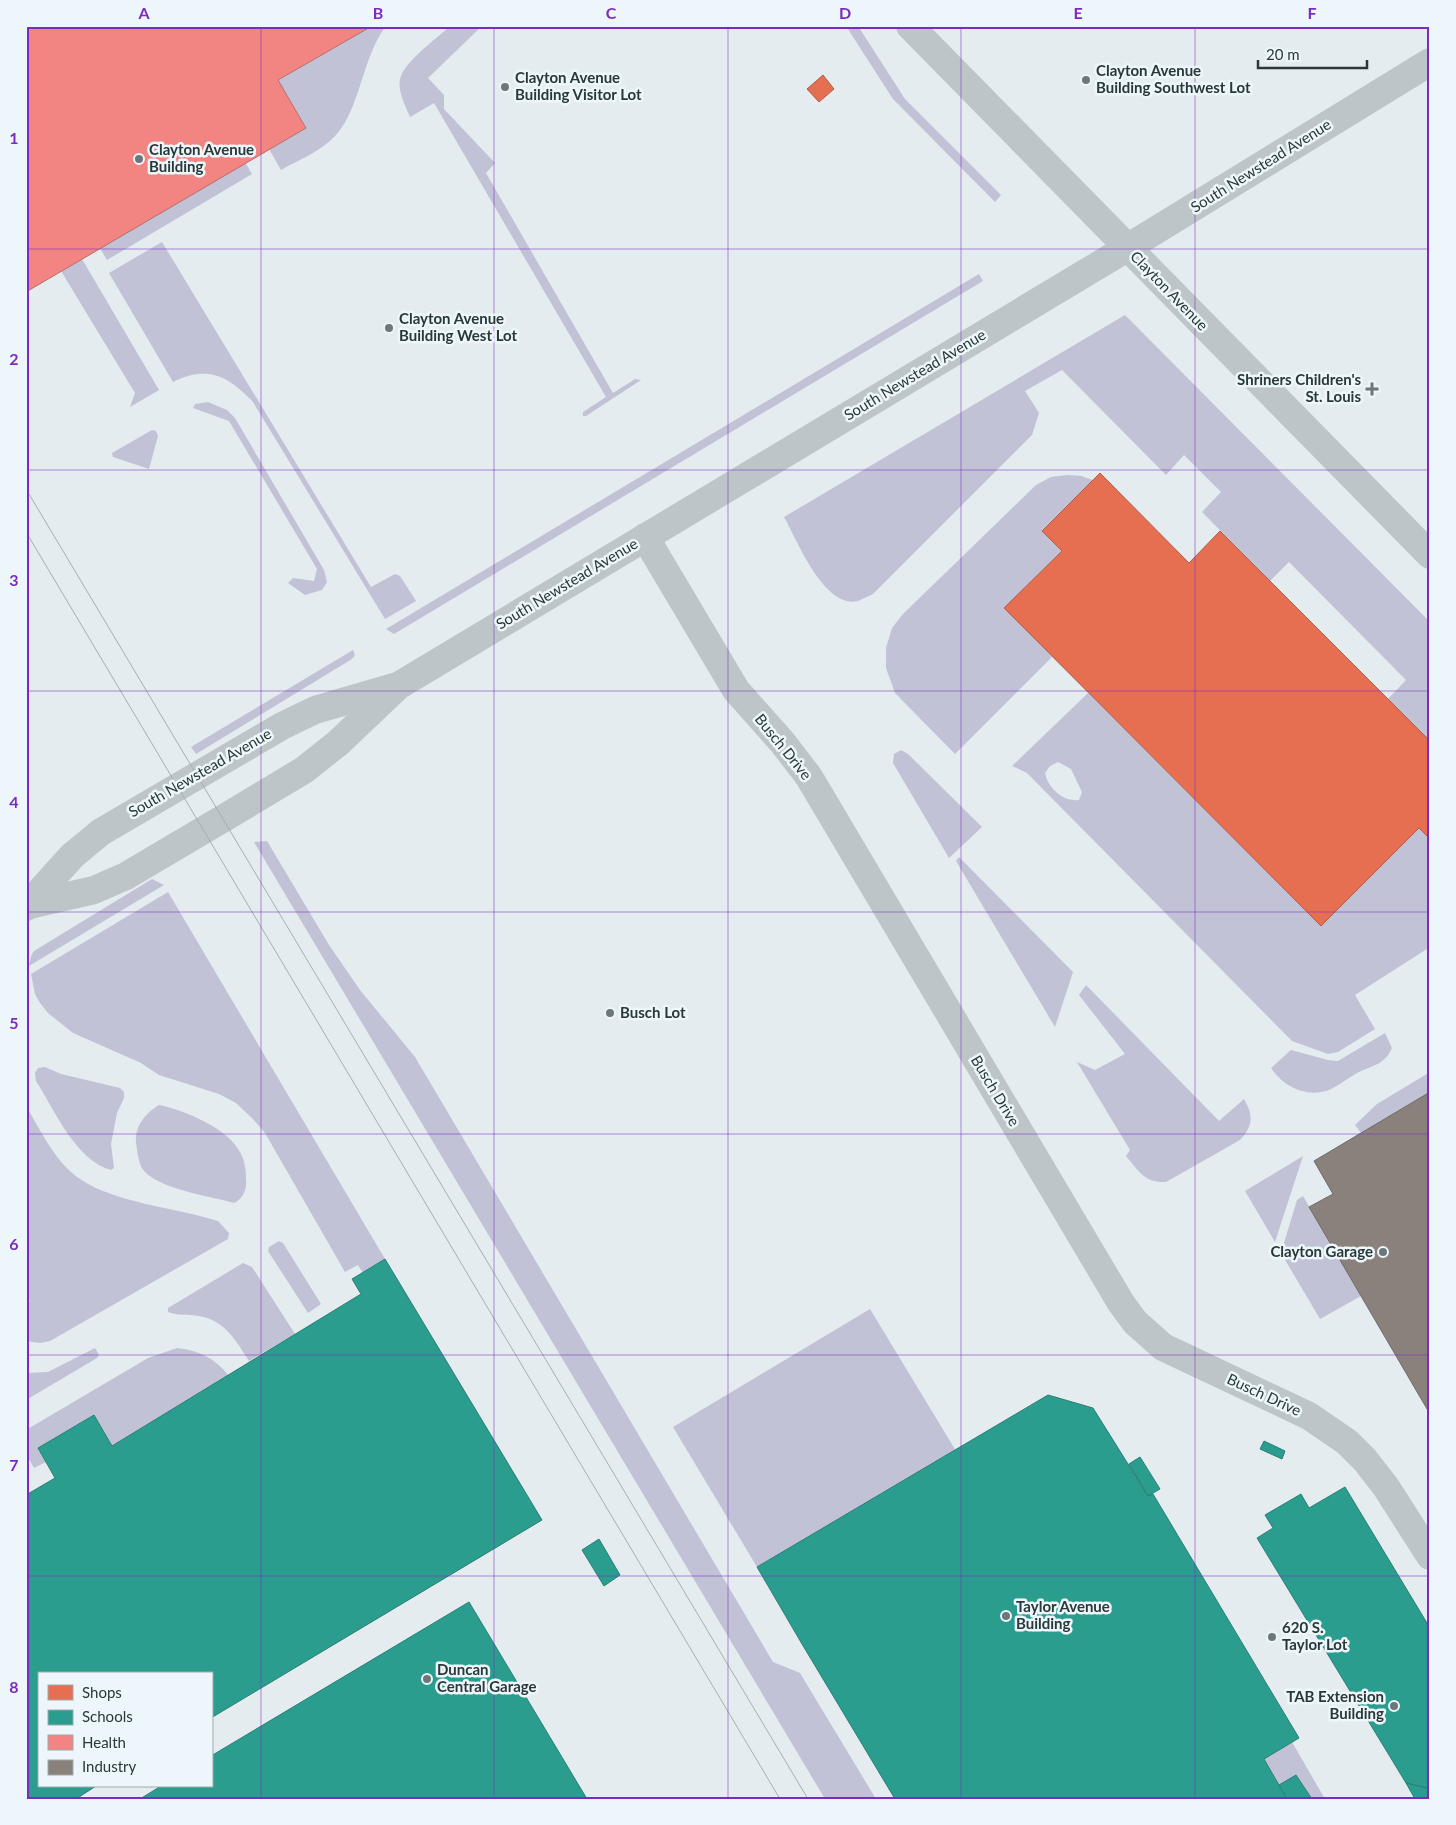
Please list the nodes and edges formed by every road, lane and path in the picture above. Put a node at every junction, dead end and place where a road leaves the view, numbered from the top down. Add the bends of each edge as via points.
1 (910, 26) edge
2 (1430, 62) edge
3 (1127, 248) junction
4 (645, 537) junction
5 (1430, 556) edge
6 (398, 686) junction
7 (28, 906) edge
8 (1430, 1556) edge

1 - 3 street, Clayton Avenue
2 - 3 street, South Newstead Avenue
3 - 4 street, South Newstead Avenue
3 - 5 street, Clayton Avenue
4 - 6 street, South Newstead Avenue
4 - 8 street, Busch Drive via 736,690 808,776 1135,1322 1163,1347 1309,1416 1347,1442 1386,1487
6 - 7 street, South Newstead Avenue via 338,743 304,770 224,818 126,876 94,890
6 - 7 street, South Newstead Avenue via 315,710 282,726 101,832 72,856

